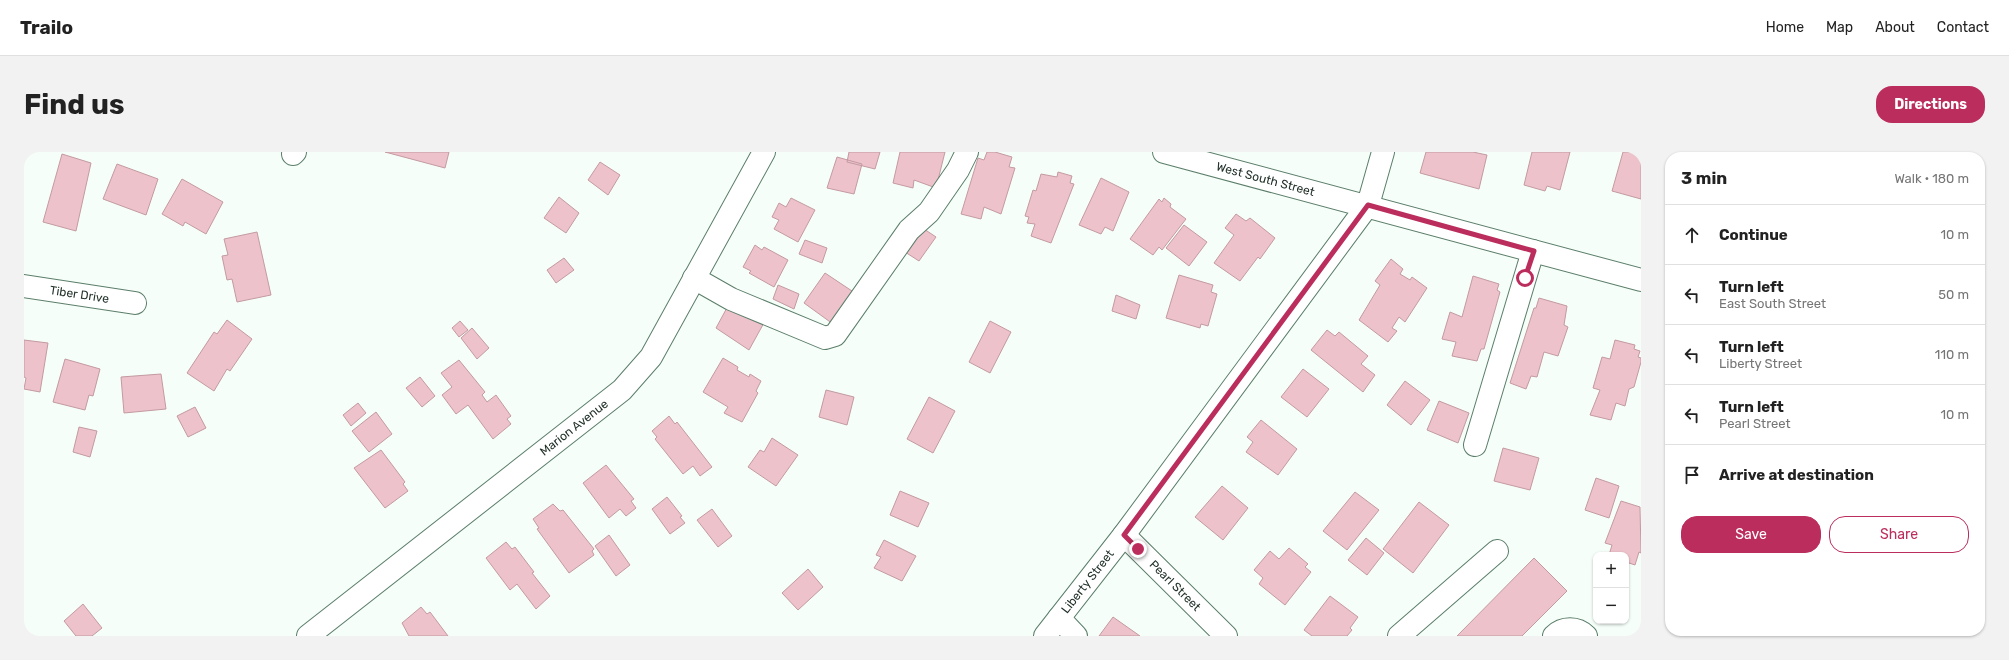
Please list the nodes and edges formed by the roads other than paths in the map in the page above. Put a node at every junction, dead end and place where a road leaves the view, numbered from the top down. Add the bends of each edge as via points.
1 (764, 152) edge
2 (967, 152) edge
3 (1164, 152) edge
4 (1383, 152) edge
5 (1368, 205) junction
6 (1534, 251) junction
7 (694, 278) junction
8 (1641, 280) edge
9 (24, 286) edge
10 (135, 303) dead end
11 (1475, 445) dead end
12 (1124, 535) junction
13 (1497, 551) dead end
14 (1060, 618) junction
15 (308, 636) edge
16 (1045, 636) edge
17 (1076, 636) edge
18 (1226, 636) edge
19 (1399, 636) edge
20 (1554, 636) edge
21 (1586, 636) edge

1 - 7 street, Marion Avenue
2 - 7 street via 958,170 929,212 908,230 835,335 825,338 731,299
3 - 5 street, West South Street
4 - 5 street, Liberty Street
5 - 6 street, West South Street
5 - 12 street, Liberty Street
6 - 8 street, West South Street
6 - 11 street
7 - 15 street, Marion Avenue via 651,357 622,390
9 - 10 street, Tiber Drive
12 - 14 street, Liberty Street
12 - 18 street, Pearl Street
13 - 19 street
14 - 16 street, Liberty Street
14 - 17 street
20 - 21 street via 1566,629 1581,631

